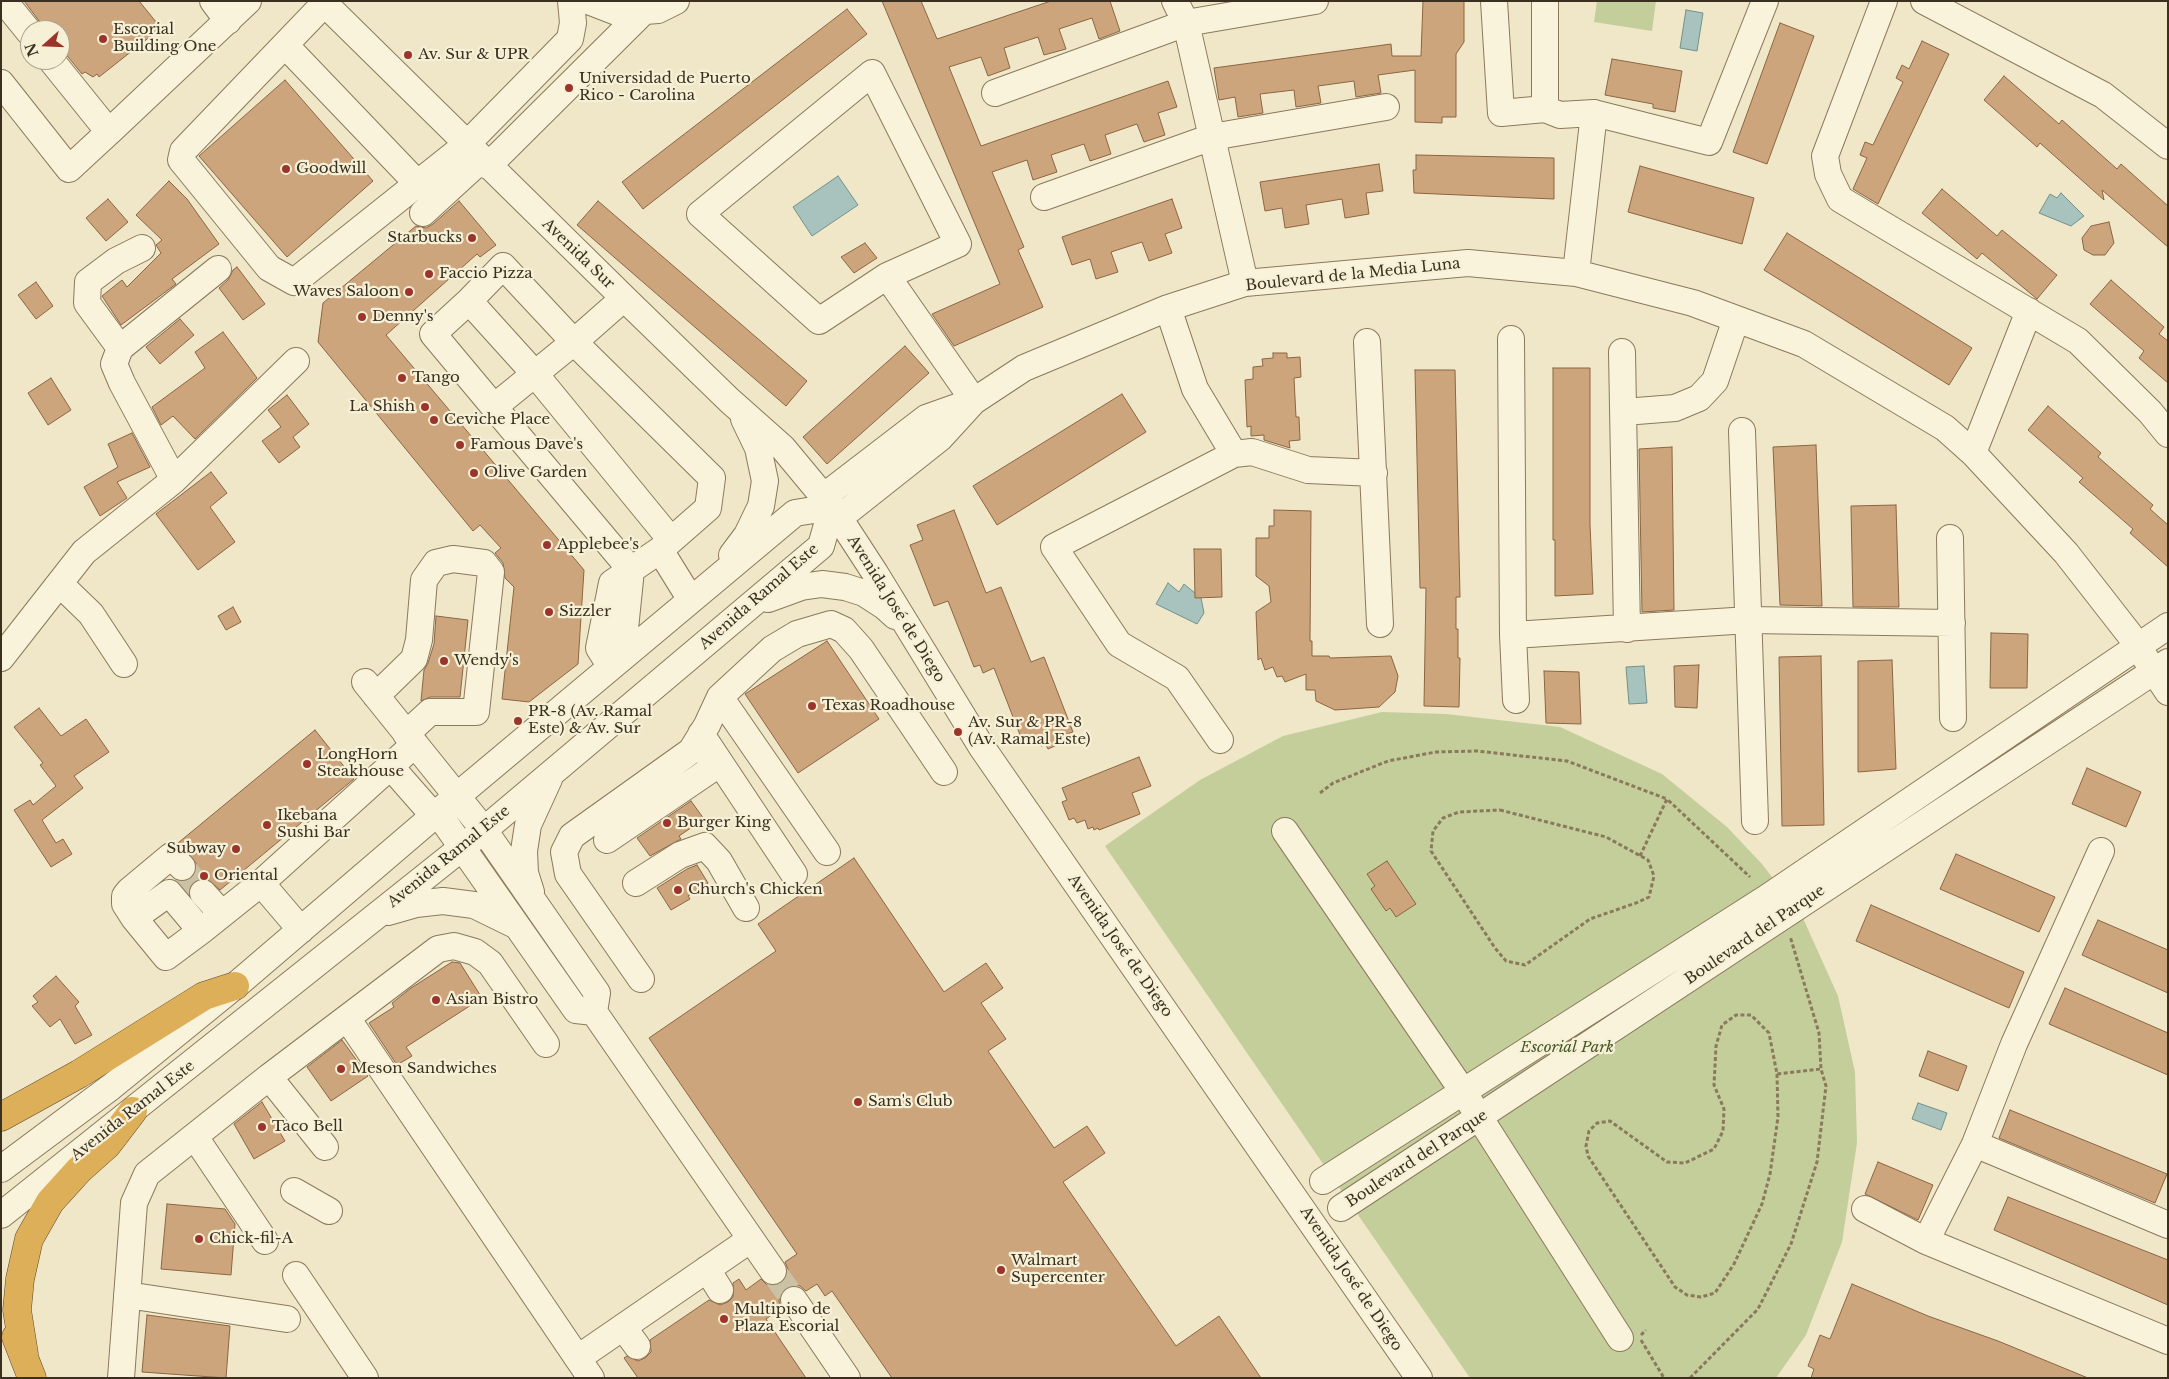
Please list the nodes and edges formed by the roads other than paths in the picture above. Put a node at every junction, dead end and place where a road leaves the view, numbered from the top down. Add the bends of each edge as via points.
1 (4, 1) edge
2 (248, 1) edge
3 (571, 1) edge
4 (588, 1) edge
5 (676, 1) edge
6 (1315, 1) edge
7 (1494, 1) edge
8 (1545, 1) edge
9 (1766, 1) edge
10 (1884, 1) edge
11 (1924, 1) edge
12 (323, 2) edge
13 (1182, 8) edge
14 (221, 11) edge
15 (643, 12) junction
16 (20, 21) edge
17 (285, 45) junction
18 (59, 70) edge
19 (1, 83) edge
20 (524, 86) junction
21 (995, 93) dead end
22 (1386, 107) dead end
23 (1545, 109) junction
24 (545, 110) junction
25 (1594, 113) junction
26 (109, 132) junction
27 (1212, 137) junction
28 (2168, 146) edge
29 (479, 157) junction
30 (418, 183) junction
31 (1044, 197) dead end
32 (423, 213) dead end
33 (142, 248) dead end
34 (218, 269) dead end
35 (1576, 272) junction
36 (887, 276) junction
37 (1246, 283) junction
38 (624, 298) junction
39 (469, 301) junction
40 (1168, 308) junction
41 (2029, 311) junction
42 (1736, 319) junction
43 (1511, 339) dead end
44 (574, 342) junction
45 (1367, 342) dead end
46 (120, 348) junction
47 (1622, 352) dead end
48 (296, 361) dead end
49 (534, 374) junction
50 (974, 401) junction
51 (494, 407) junction
52 (739, 410) junction
53 (1624, 412) junction
54 (1742, 431) dead end
55 (2168, 434) edge
56 (1234, 454) junction
57 (1973, 454) junction
58 (1374, 474) junction
59 (174, 480) junction
60 (832, 507) junction
61 (1950, 538) dead end
62 (665, 545) junction
63 (631, 570) junction
64 (60, 584) junction
65 (710, 584) junction
66 (691, 600) junction
67 (750, 606) junction
68 (1748, 620) junction
69 (1952, 623) junction
70 (1380, 624) dead end
71 (2168, 626) edge
72 (1627, 629) junction
73 (912, 634) junction
74 (1513, 635) junction
75 (2138, 646) junction
76 (1, 658) edge
77 (617, 663) junction
78 (124, 664) dead end
79 (2161, 666) edge
80 (2168, 692) edge
81 (720, 697) junction
82 (1516, 700) dead end
83 (1953, 718) dead end
84 (699, 737) junction
85 (411, 739) junction
86 (1220, 740) dead end
87 (391, 767) junction
88 (944, 772) dead end
89 (551, 773) junction
90 (443, 808) junction
91 (1755, 821) dead end
92 (484, 830) junction
93 (1285, 831) dead end
94 (606, 840) dead end
95 (462, 847) junction
96 (2101, 851) dead end
97 (827, 852) dead end
98 (182, 867) tunnel mouth
99 (794, 874) dead end
100 (261, 883) junction
101 (636, 883) dead end
102 (203, 893) tunnel mouth
103 (535, 904) junction
104 (746, 908) dead end
105 (222, 914) junction
106 (378, 915) junction
107 (134, 918) junction
108 (517, 926) junction
109 (301, 930) junction
110 (201, 931) junction
111 (641, 979) dead end
112 (235, 986) junction
113 (594, 1012) junction
114 (347, 1018) junction
115 (546, 1044) dead end
116 (269, 1077) junction
117 (1464, 1092) junction
118 (133, 1111) junction
119 (1, 1117) edge
120 (1480, 1118) junction
121 (195, 1136) junction
122 (1975, 1144) junction
123 (325, 1147) dead end
124 (1, 1169) edge
125 (1323, 1181) dead end
126 (294, 1191) dead end
127 (1341, 1208) dead end
128 (1865, 1208) dead end
129 (330, 1211) dead end
130 (1, 1215) edge
131 (2168, 1225) edge
132 (751, 1239) junction
133 (1926, 1240) junction
134 (265, 1241) dead end
135 (773, 1271) tunnel mouth
136 (296, 1275) dead end
137 (127, 1295) junction
138 (794, 1300) tunnel mouth
139 (1, 1307) edge
140 (287, 1319) dead end
141 (1620, 1338) dead end
142 (2168, 1341) edge
143 (28, 1366) edge
144 (584, 1368) edge
145 (121, 1378) edge
146 (365, 1378) edge
147 (848, 1378) edge
148 (1419, 1378) edge

1 - 16 street
2 - 14 street
3 - 20 street via 573,23 570,39
4 - 15 street via 619,13
5 - 15 street via 658,10
6 - 13 street
7 - 23 street via 1501,113
8 - 23 street
9 - 25 street via 1709,142
10 - 41 street via 1825,156 1828,174 1840,199
11 - 28 street via 2103,95
12 - 17 street
12 - 29 street, Avenida Sur
13 - 21 street
13 - 27 street
14 - 26 street
15 - 24 street
17 - 30 street
17 - 30 street via 183,150 181,160 269,268 294,282
18 - 26 street
19 - 26 street via 69,169
20 - 24 street
20 - 29 street
22 - 27 street
23 - 25 street via 1560,115
24 - 29 street
25 - 35 street
27 - 31 street
27 - 37 street
29 - 30 street
29 - 32 street
29 - 38 street, Avenida Sur
33 - 46 street via 116,261 88,282 87,303
34 - 46 street
35 - 37 street, Boulevard de la Media Luna via 1468,263
35 - 42 street, Boulevard de la Media Luna via 1693,303
36 - 36 street via 958,244 872,74 700,214 819,321
36 - 50 street
37 - 40 street, Boulevard de la Media Luna
38 - 44 street
38 - 52 street, Avenida Sur
39 - 44 street via 502,266
39 - 49 street
39 - 51 street via 433,334
40 - 50 street, Boulevard de la Media Luna via 1024,368
40 - 56 street via 1195,389
41 - 55 street via 2078,341
41 - 57 street
42 - 53 street via 1714,380 1699,398 1675,408
42 - 57 street, Boulevard de la Media Luna via 1804,344 1945,428
43 - 74 street
44 - 49 street
44 - 62 street via 712,478 708,508
45 - 58 street
46 - 59 street via 114,364 122,384
47 - 53 street
48 - 59 street
49 - 51 street
49 - 62 street
50 - 60 street, Boulevard de la Media Luna via 940,438
51 - 63 street
52 - 60 street, Avenida Sur via 783,448
52 - 65 street via 758,448 765,480 762,506 747,535
53 - 72 street
54 - 68 street
56 - 58 street via 1252,452 1308,470
56 - 86 street via 1054,547 1118,644 1177,678
57 - 75 street, Boulevard de la Media Luna via 2066,553
58 - 70 street
59 - 64 street via 84,552
60 - 65 street via 795,513
60 - 67 street, Avenida Ramal Este via 821,546
60 - 73 street, Avenida José de Diego
61 - 69 street
62 - 63 street
62 - 66 street
63 - 77 street
64 - 76 street
64 - 78 street via 91,614
65 - 66 street
66 - 77 street
67 - 73 street via 801,587 822,584 845,587 864,593 884,606
67 - 89 street, Avenida Ramal Este
68 - 69 street
68 - 72 street
68 - 91 street
69 - 83 street
71 - 75 street, Boulevard del Parque
72 - 74 street
73 - 148 street, Avenida José de Diego via 981,746
74 - 82 street
75 - 79 street, Boulevard de la Media Luna
75 - 117 street, Boulevard del Parque via 1765,898
77 - 90 street
79 - 80 street, Boulevard de la Media Luna
79 - 120 street, Boulevard del Parque
81 - 84 street
81 - 88 street via 772,649 797,634 831,624 844,630 861,649
81 - 97 street
84 - 94 street via 716,766
84 - 99 street
84 - 111 street via 691,751 572,836 564,852 568,874
85 - 85 street via 370,689 414,659 419,640 424,580 436,563 453,558 484,563 491,572 476,712 430,712
85 - 87 street
85 - 90 street
87 - 90 street
87 - 100 street
89 - 92 street, Avenida Ramal Este
89 - 103 street via 528,825 524,851 525,873
90 - 92 street
90 - 95 street
90 - 109 street
92 - 95 street, Avenida Ramal Este
92 - 103 street
93 - 117 street
95 - 106 street, Avenida Ramal Este
95 - 108 street
96 - 122 street via 2014,1044
98 - 107 street via 171,856 129,891 125,904
100 - 105 street
100 - 109 street
101 - 104 street via 680,856 705,846 719,862
102 - 105 street
103 - 113 street via 597,993
105 - 110 street
106 - 108 street via 416,904 443,901 474,905
106 - 118 street, Avenida Ramal Este
107 - 110 street via 168,893
107 - 110 street via 166,957
108 - 113 street via 576,1010
109 - 112 street
112 - 119 highway via 204,996 96,1064
112 - 124 street via 111,1087
113 - 132 street
114 - 115 street via 438,949 454,946 475,952 490,964
114 - 116 street
114 - 144 street
116 - 121 street
116 - 123 street
117 - 120 street
117 - 125 street, Boulevard del Parque
118 - 130 street, Avenida Ramal Este
118 - 143 highway via 107,1145 50,1202 31,1234 21,1271 17,1310
120 - 127 street, Boulevard del Parque
120 - 141 street
121 - 134 street
121 - 137 street via 147,1174 134,1203
122 - 131 street
122 - 133 street
126 - 129 street
128 - 133 street
132 - 135 street
132 - 144 street via 713,1280
133 - 142 street
136 - 146 street
137 - 140 street
137 - 145 street
138 - 147 street
139 - 143 highway

